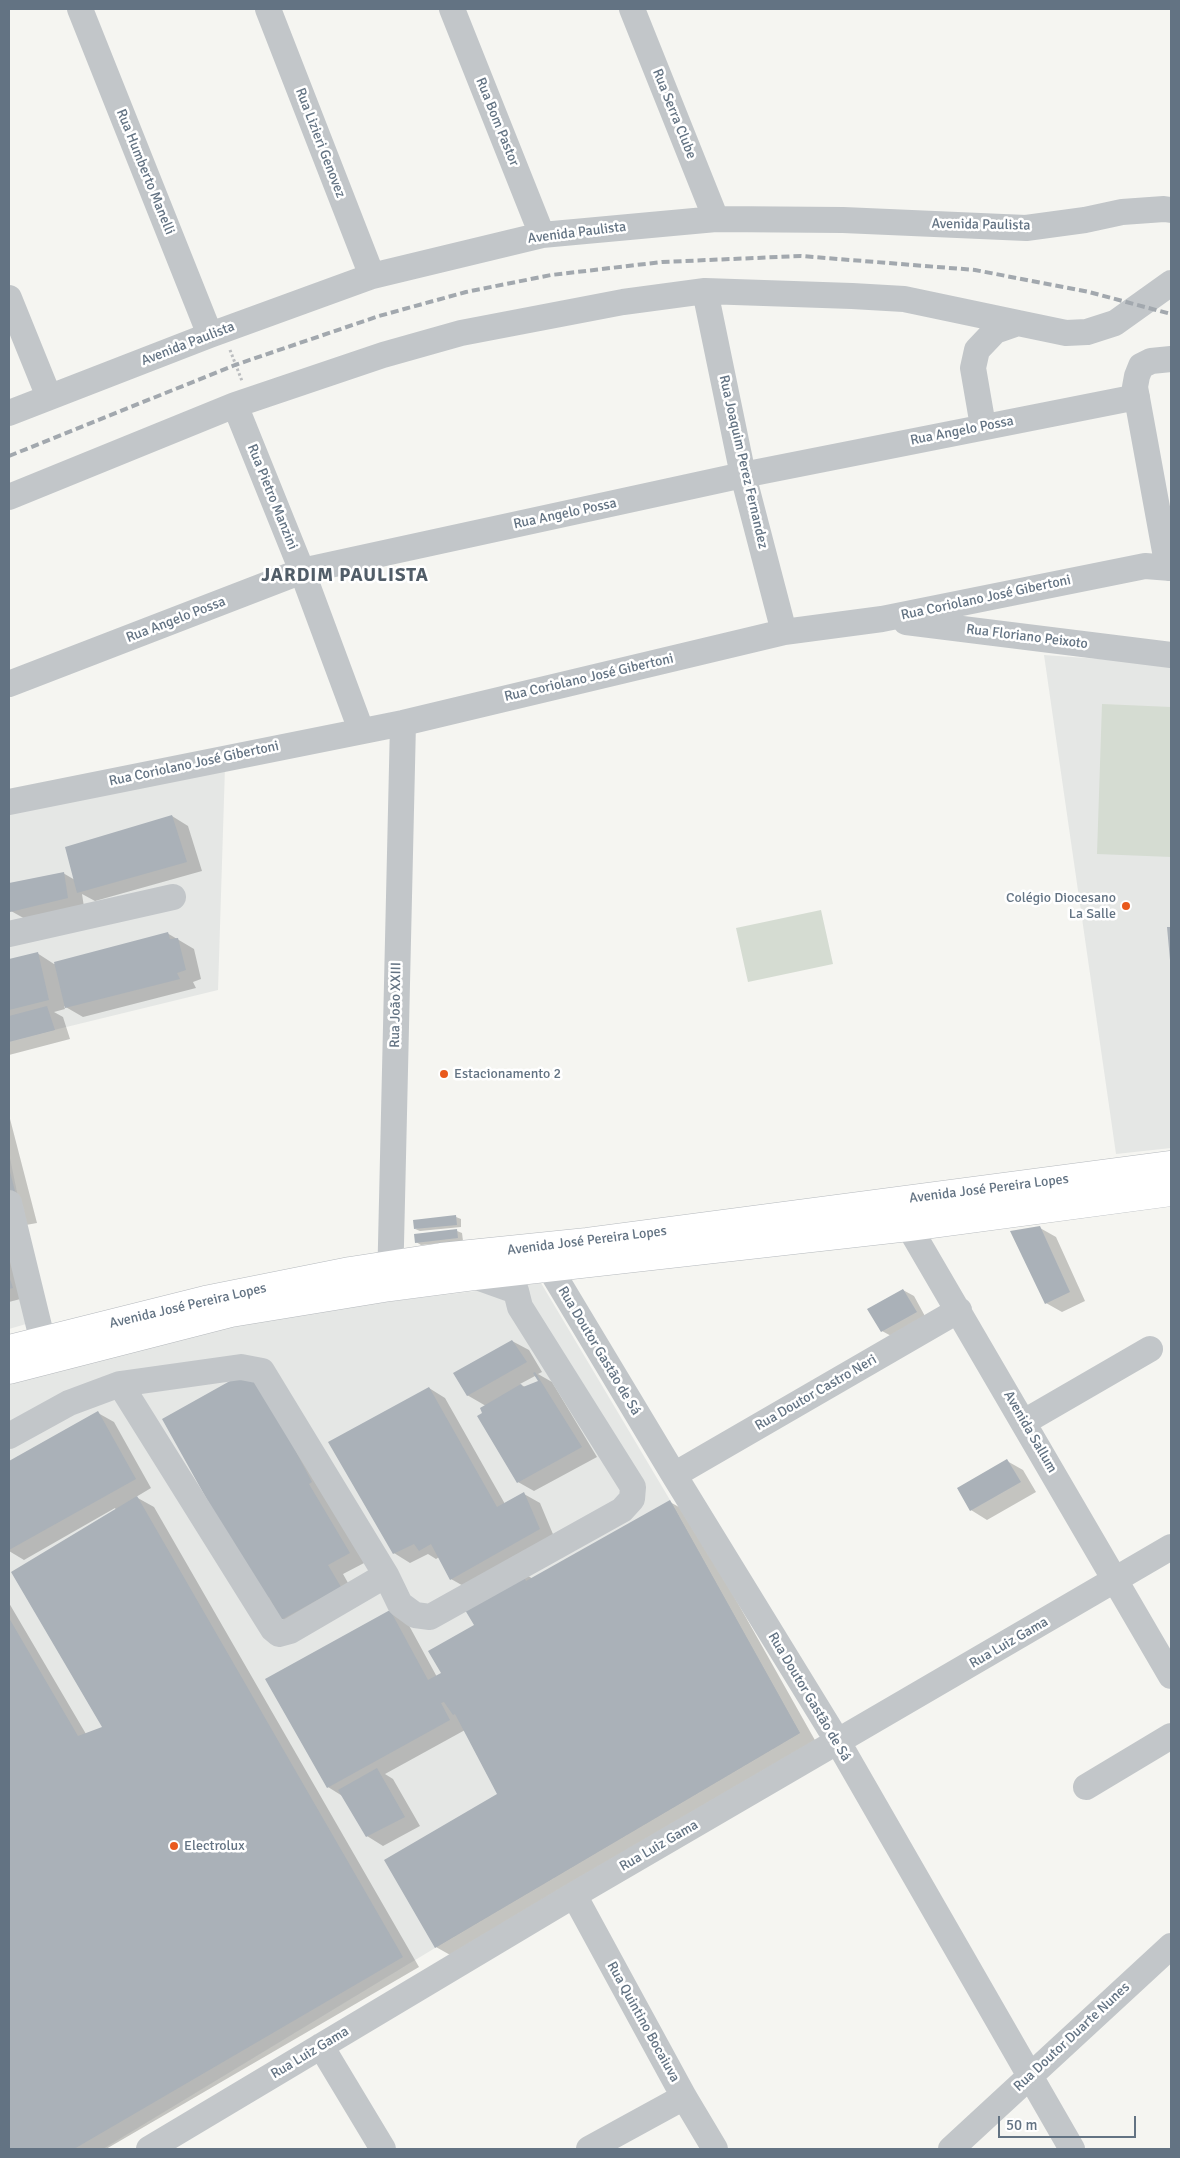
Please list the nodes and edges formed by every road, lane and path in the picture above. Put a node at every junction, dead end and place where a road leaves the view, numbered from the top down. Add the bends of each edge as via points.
1 (80, 9) edge
2 (268, 9) edge
3 (452, 9) edge
4 (632, 9) edge
5 (1171, 210) edge
6 (716, 219) junction
7 (542, 235) junction
8 (372, 276) junction
9 (1171, 283) edge
10 (705, 291) junction
11 (9, 298) edge
12 (1018, 323) junction
13 (216, 333) junction
14 (1171, 359) edge
15 (1137, 396) junction
16 (49, 397) junction
17 (242, 403) junction
18 (9, 412) edge
19 (983, 426) junction
20 (743, 475) junction
21 (9, 497) edge
22 (1170, 568) edge
23 (302, 572) junction
24 (882, 619) junction
25 (784, 632) junction
26 (1171, 655) edge
27 (9, 684) edge
28 (403, 722) junction
29 (361, 730) junction
30 (9, 802) edge
31 (173, 897) dead end
32 (9, 934) edge
33 (1171, 1165) edge
34 (1171, 1192) edge
35 (9, 1203) edge
36 (872, 1204) junction
37 (909, 1226) junction
38 (549, 1257) junction
39 (472, 1265) junction
40 (390, 1276) junction
41 (959, 1310) junction
42 (9, 1349) edge
43 (1150, 1349) dead end
44 (44, 1350) junction
45 (9, 1370) edge
46 (120, 1384) junction
47 (1024, 1422) junction
48 (9, 1436) edge
49 (674, 1475) junction
50 (1171, 1547) edge
51 (386, 1575) junction
52 (1116, 1580) junction
53 (1171, 1676) edge
54 (1171, 1736) edge
55 (838, 1742) junction
56 (1086, 1786) dead end
57 (574, 1895) junction
58 (1171, 1946) edge
59 (321, 2046) junction
60 (1029, 2076) junction
61 (684, 2097) junction
62 (151, 2149) edge
63 (383, 2149) edge
64 (589, 2149) edge
65 (715, 2149) edge
66 (951, 2149) edge
67 (1072, 2149) edge

1 - 13 street, Rua Humberto Manelli
2 - 8 street, Rua Lizieri Genovez
3 - 7 street, Rua Bom Pastor
4 - 6 street, Rua Serra Clube
5 - 6 street, Avenida Paulista via 1122,212 1026,228 843,220
6 - 7 street, Avenida Paulista
7 - 8 street, Avenida Paulista
8 - 13 street, Avenida Paulista
9 - 12 street via 1115,323 1087,332 1066,333
10 - 12 street via 904,299
10 - 17 street via 623,302 461,333 383,355
10 - 20 street, Rua Joaquim Perez Fernandez
11 - 16 street
12 - 19 street via 988,336 974,360
13 - 16 street, Avenida Paulista
13 - 17 path
14 - 15 street via 1151,361 1141,366 1136,376
15 - 19 street, Rua Angelo Possa
15 - 22 street
16 - 18 street, Avenida Paulista
17 - 21 street
17 - 23 street, Rua Pietro Manzini
19 - 20 street, Rua Angelo Possa
20 - 23 street, Rua Angelo Possa
20 - 25 street, Rua Joaquim Perez Fernandez
22 - 24 street, Rua Coriolano José Gibertoni via 1145,566
23 - 27 street, Rua Angelo Possa
23 - 29 street, Rua Pietro Manzini
24 - 25 street, Rua Coriolano José Gibertoni
24 - 26 street, Rua Floriano Peixoto
25 - 28 street, Rua Coriolano José Gibertoni
28 - 29 street, Rua Coriolano José Gibertoni
28 - 40 street, Rua João XXIII
29 - 30 street, Rua Coriolano José Gibertoni
31 - 32 street
33 - 36 main road, Avenida José Pereira Lopes
34 - 37 main road, Avenida José Pereira Lopes
35 - 44 street
36 - 37 street, Avenida Sallum
36 - 38 main road, Avenida José Pereira Lopes
37 - 38 main road, Avenida José Pereira Lopes
37 - 41 street, Avenida Sallum
38 - 39 main road, Avenida José Pereira Lopes
38 - 49 street, Rua Doutor Gastão de Sá
39 - 40 main road, Avenida José Pereira Lopes
39 - 51 street via 516,1291 520,1307 633,1487 632,1499 622,1510 430,1617 415,1615 400,1604
40 - 44 main road, Avenida José Pereira Lopes via 231,1313
41 - 47 street, Avenida Sallum
41 - 49 street, Rua Doutor Castro Neri
42 - 44 main road, Avenida José Pereira Lopes
43 - 47 street
44 - 45 main road, Avenida José Pereira Lopes
46 - 48 street via 69,1403
46 - 51 street via 241,1367 262,1371
46 - 51 street via 279,1634 290,1631
47 - 52 street, Avenida Sallum
49 - 55 street, Rua Doutor Gastão de Sá
50 - 52 street, Rua Luiz Gama
52 - 53 street, Avenida Sallum
52 - 55 street, Rua Luiz Gama
54 - 56 street
55 - 57 street, Rua Luiz Gama
55 - 60 street, Rua Doutor Gastão de Sá
57 - 59 street, Rua Luiz Gama
57 - 61 street, Rua Quintino Bocaiuva
58 - 60 street, Rua Doutor Duarte Nunes
59 - 62 street, Rua Luiz Gama
59 - 63 street
60 - 66 street, Rua Doutor Duarte Nunes
60 - 67 street, Rua Doutor Gastão de Sá
61 - 64 street
61 - 65 street, Rua Quintino Bocaiuva

